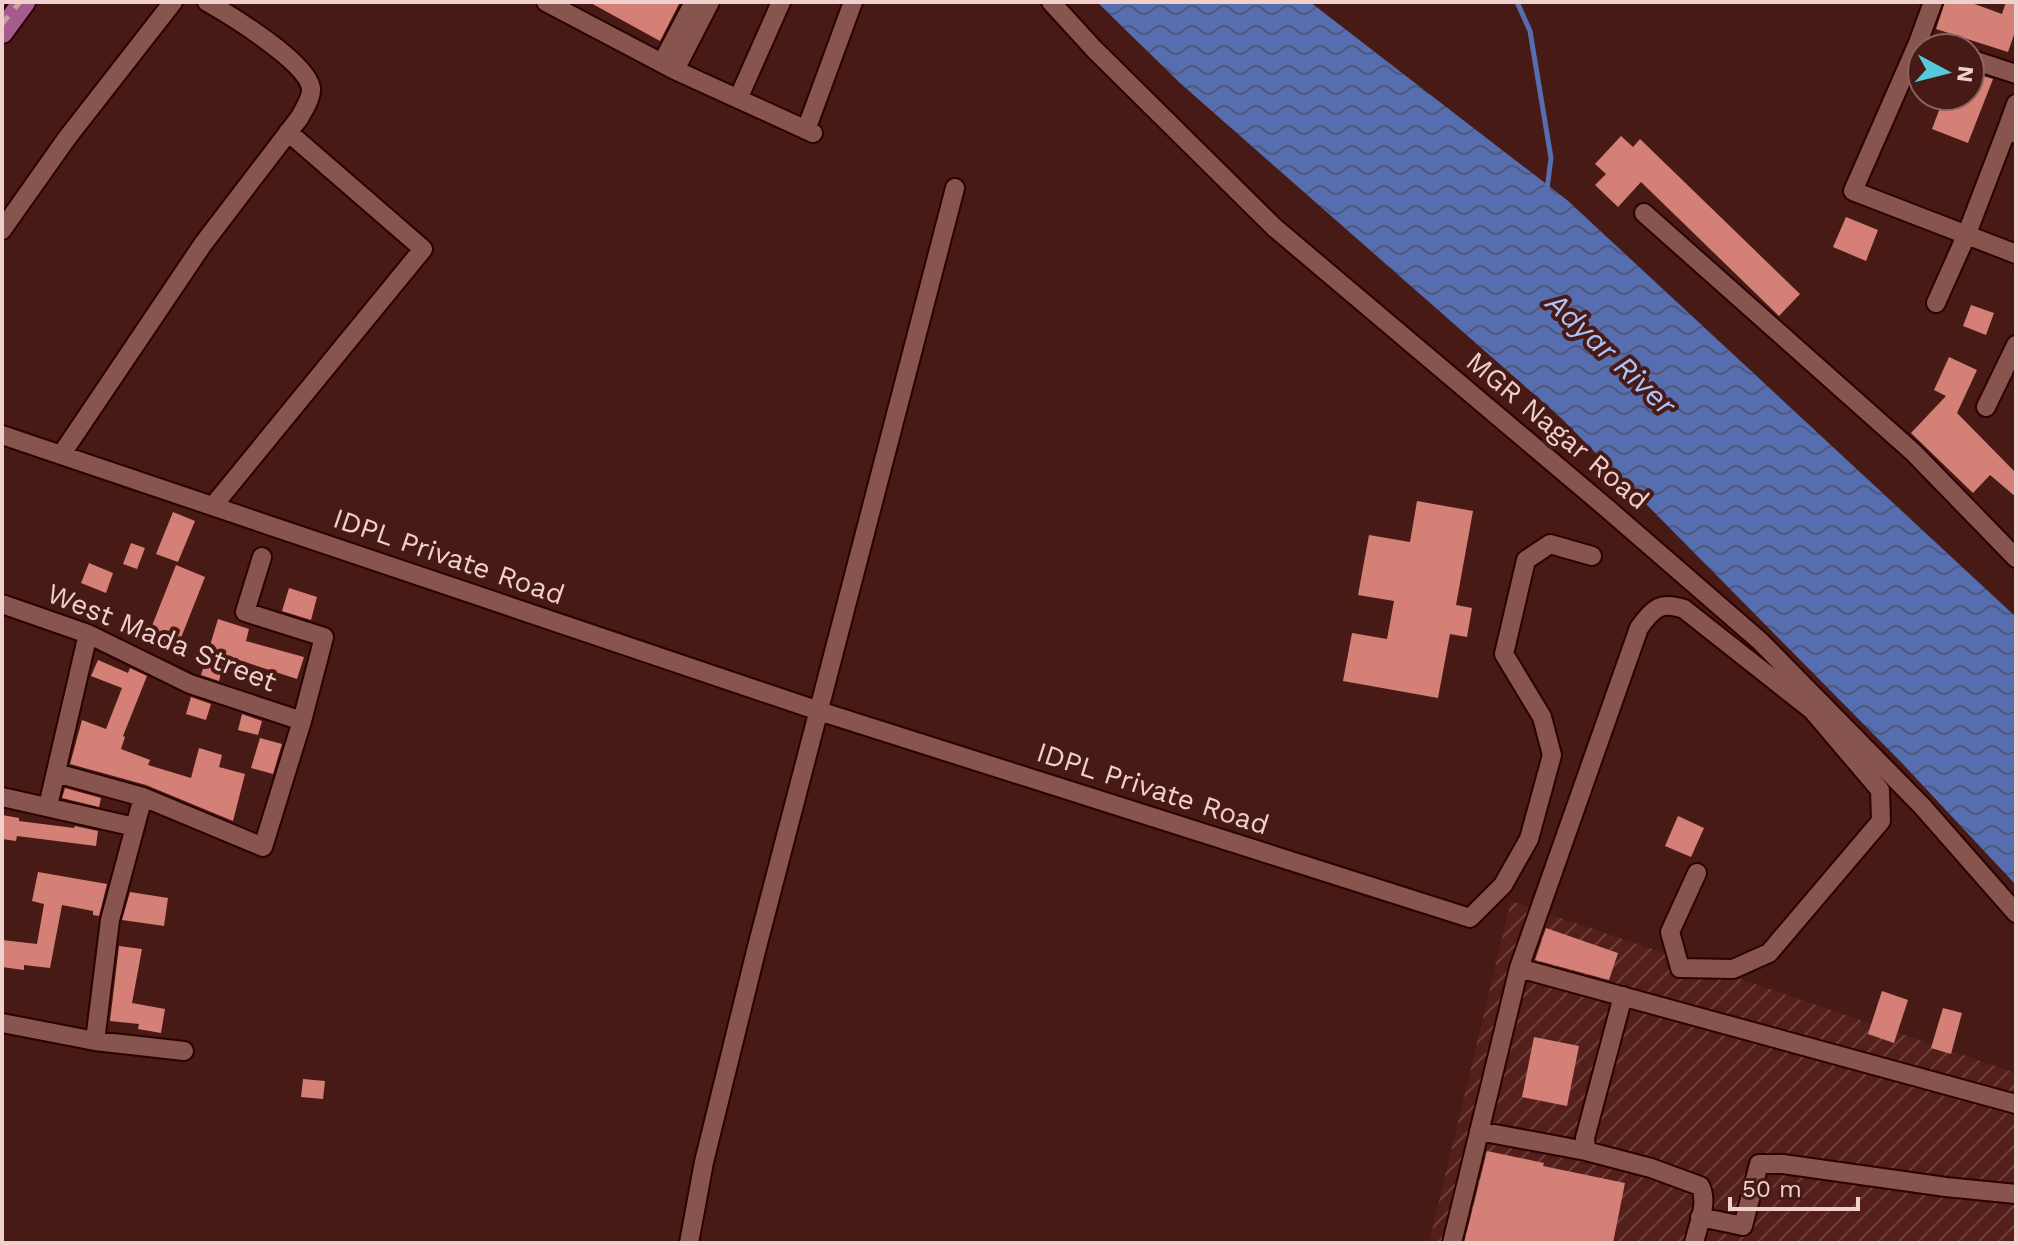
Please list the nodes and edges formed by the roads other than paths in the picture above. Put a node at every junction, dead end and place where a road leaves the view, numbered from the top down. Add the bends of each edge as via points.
1 (24, 2) edge
2 (173, 2) edge
3 (207, 2) edge
4 (547, 2) edge
5 (694, 2) edge
6 (710, 2) edge
7 (781, 2) edge
8 (853, 2) edge
9 (1051, 2) edge
10 (1933, 2) edge
11 (2, 32) edge
12 (1929, 32) edge
13 (1986, 64) edge
14 (669, 65) junction
15 (1906, 68) edge
16 (2016, 74) edge
17 (738, 99) junction
18 (2016, 104) edge
19 (288, 132) junction
20 (2012, 132) edge
21 (955, 188) dead end
22 (1644, 213) dead end
23 (2, 230) edge
24 (1966, 236) junction
25 (2016, 254) edge
26 (1936, 303) dead end
27 (2016, 345) edge
28 (1986, 407) dead end
29 (2, 435) edge
30 (61, 455) junction
31 (213, 506) junction
32 (1592, 556) dead end
33 (262, 557) dead end
34 (2016, 558) edge
35 (2, 604) edge
36 (88, 634) junction
37 (819, 711) junction
38 (302, 721) junction
39 (56, 773) junction
40 (2, 797) edge
41 (143, 797) junction
42 (48, 806) junction
43 (135, 827) junction
44 (1697, 873) dead end
45 (2016, 913) edge
46 (1519, 968) junction
47 (1623, 996) junction
48 (2, 1023) edge
49 (95, 1041) junction
50 (184, 1051) dead end
51 (2016, 1104) edge
52 (1479, 1131) junction
53 (1586, 1151) junction
54 (2016, 1194) edge
55 (1700, 1217) junction
56 (689, 1243) edge
57 (1452, 1243) edge
58 (1694, 1243) edge

1 - 11 main road
2 - 23 street
3 - 19 street via 248,26 304,73 311,88 309,100
4 - 14 street
5 - 14 street
6 - 14 street
7 - 17 street
8 - 17 street via 810,132
9 - 45 street, MGR Nagar Road via 1275,228 1760,641 1922,806
10 - 12 street
13 - 16 street
14 - 17 street
15 - 24 street via 1853,191
18 - 20 street
19 - 30 street via 203,244
19 - 31 street via 423,249
20 - 24 street
21 - 37 street
22 - 34 street via 1913,452
24 - 25 street
24 - 26 street
27 - 28 street
29 - 30 street, IDPL Private Road
30 - 31 street, IDPL Private Road
31 - 37 street, IDPL Private Road
32 - 37 street, IDPL Private Road via 1550,544 1526,560 1504,654 1542,717 1552,755 1529,839 1503,885 1470,918
33 - 38 street via 245,612 324,637
35 - 36 street, West Mada Street
36 - 38 street, West Mada Street via 190,684
36 - 39 street
37 - 56 street via 704,1162
38 - 41 street via 263,847
39 - 41 street
39 - 42 street
40 - 42 street
41 - 43 street
42 - 43 street
43 - 49 street via 110,920
44 - 46 street via 1670,932 1680,968 1733,969 1769,953 1881,821 1880,790 1812,710 1671,604 1657,608 1639,628
46 - 47 street
46 - 52 street
47 - 51 street
47 - 53 street
48 - 49 street
49 - 50 street
52 - 53 street
52 - 57 street
53 - 55 street via 1700,1186
54 - 55 street via 1759,1164 1743,1226
55 - 58 street

